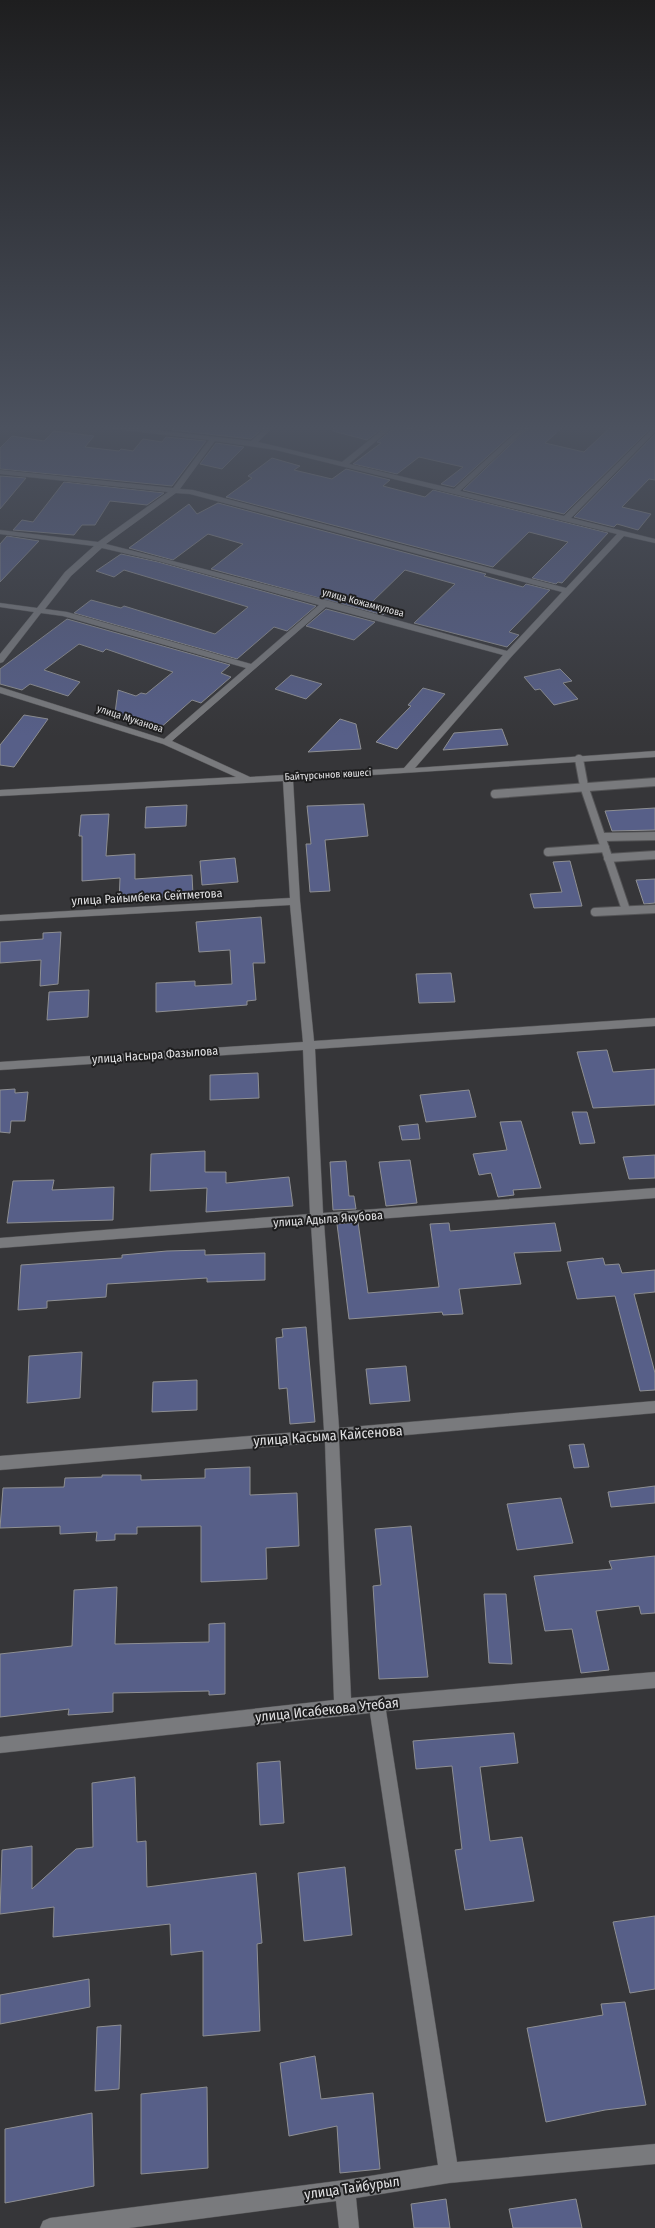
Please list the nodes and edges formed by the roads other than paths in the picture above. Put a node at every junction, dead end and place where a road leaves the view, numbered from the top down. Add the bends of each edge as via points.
1 (120, 530) edge
2 (335, 530) edge
3 (610, 530) edge
4 (0, 532) edge
5 (622, 533) junction
6 (655, 541) edge
7 (100, 545) junction
8 (568, 591) junction
9 (326, 603) junction
10 (0, 605) edge
11 (40, 610) junction
12 (509, 654) junction
13 (0, 660) edge
14 (252, 667) junction
15 (0, 690) edge
16 (166, 742) junction
17 (655, 754) edge
18 (579, 759) junction
19 (407, 771) junction
20 (288, 778) junction
21 (248, 779) junction
22 (655, 782) edge
23 (584, 786) junction
24 (0, 793) edge
25 (495, 794) dead end
26 (655, 836) edge
27 (602, 837) junction
28 (605, 848) junction
29 (548, 852) dead end
30 (655, 855) edge
31 (608, 858) junction
32 (295, 901) junction
33 (655, 909) edge
34 (626, 910) junction
35 (595, 912) dead end
36 (0, 918) edge
37 (655, 1022) edge
38 (309, 1045) junction
39 (0, 1066) edge
40 (655, 1193) edge
41 (317, 1220) junction
42 (0, 1243) edge
43 (655, 1407) edge
44 (332, 1435) junction
45 (0, 1463) edge
46 (655, 1680) edge
47 (377, 1704) junction
48 (343, 1707) junction
49 (0, 1745) edge
50 (655, 2154) edge
51 (449, 2173) junction
52 (345, 2190) junction
53 (50, 2228) edge
54 (349, 2228) edge

1 - 7 street
2 - 8 street
3 - 5 street
4 - 7 street, улица Кожамкулова
5 - 6 street
5 - 8 street
7 - 9 street, улица Кожамкулова
7 - 11 street via 68,574
8 - 12 street
9 - 12 street, улица Кожамкулова
9 - 14 street
10 - 11 street
11 - 13 street
11 - 14 street via 64,614
12 - 19 street
14 - 16 street
15 - 16 street, улица Муканова
16 - 21 street, улица Муканова
17 - 18 street, Байтұрсынов көшесі
18 - 19 street, Байтұрсынов көшесі
18 - 23 lane
19 - 20 street, Байтұрсынов көшесі
20 - 21 street, Байтұрсынов көшесі
20 - 32 street
21 - 24 street, Байтұрсынов көшесі
22 - 23 lane
23 - 25 lane
23 - 27 lane
26 - 27 lane
27 - 28 lane
28 - 29 lane
28 - 31 lane
30 - 31 lane
31 - 34 lane
32 - 36 street, улица Райымбека Сейтметова
32 - 38 street
33 - 34 lane
34 - 35 lane
37 - 38 street, улица Насыра Фазылова
38 - 39 street, улица Насыра Фазылова
38 - 41 street
40 - 41 street, улица Адыла Якубова
41 - 42 street, улица Адыла Якубова
41 - 44 street
43 - 44 street, улица Касыма Кайсенова via 524,1421
44 - 45 street, улица Касыма Кайсенова
44 - 48 street
46 - 47 street, улица Исабекова Утебая
47 - 48 street, улица Исабекова Утебая
47 - 51 street
48 - 49 street, улица Исабекова Утебая
50 - 51 street, улица Тайбурыл
51 - 52 street, улица Тайбурыл
52 - 53 street, улица Тайбурыл
52 - 54 street

